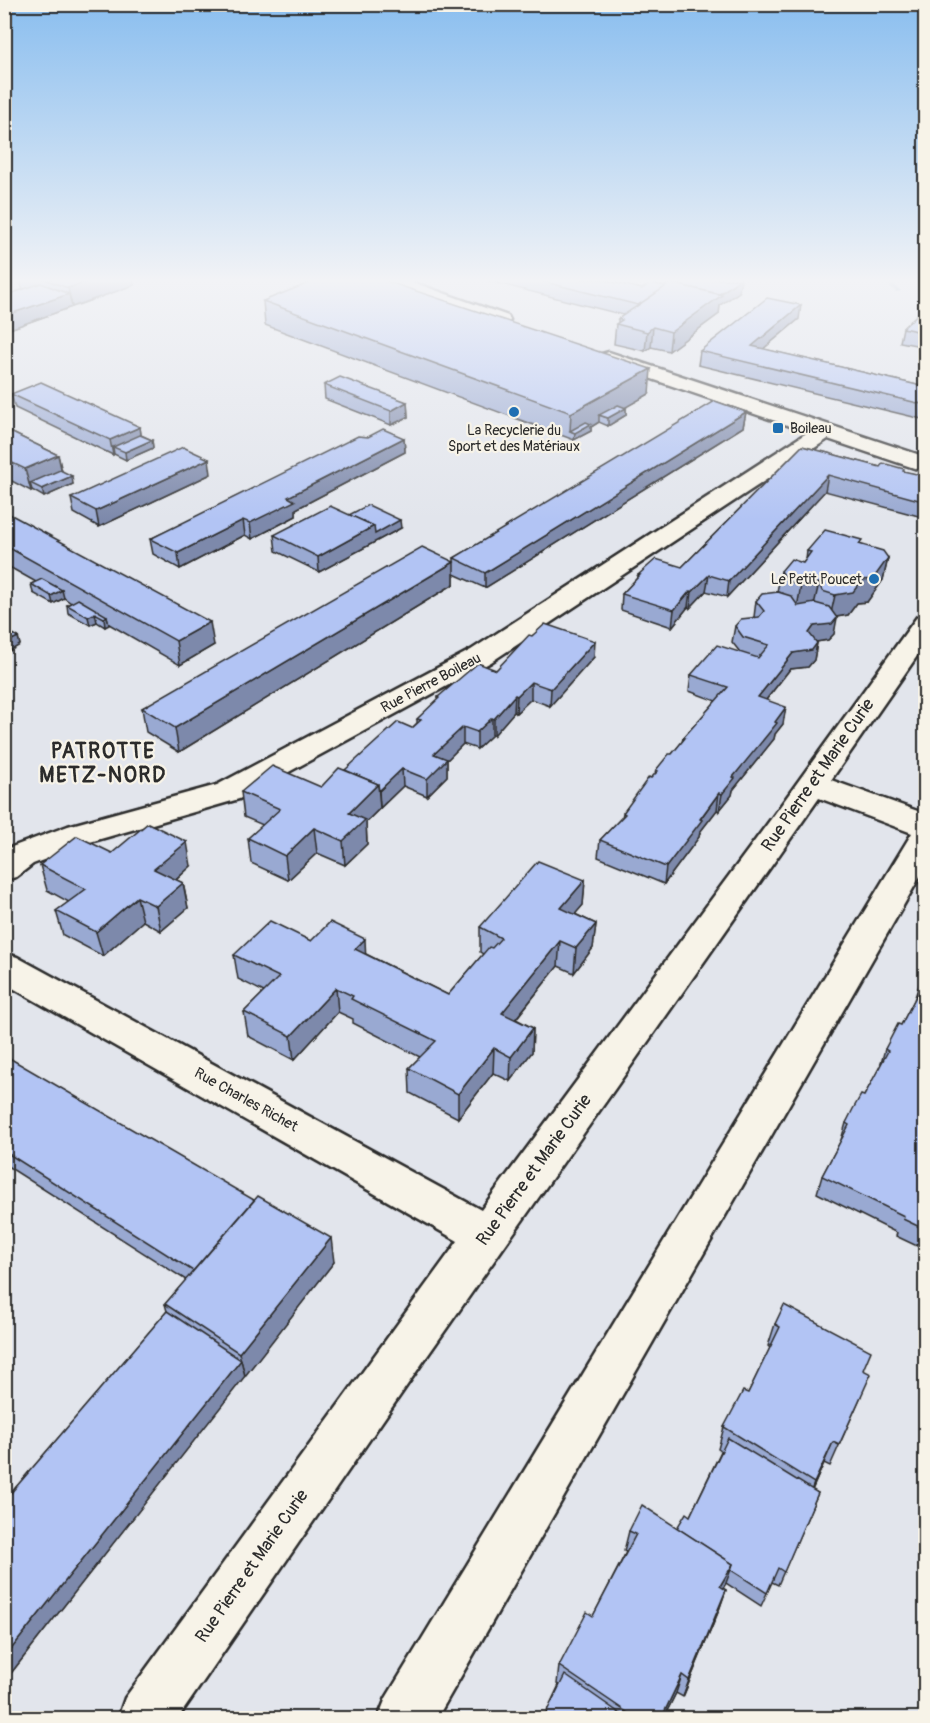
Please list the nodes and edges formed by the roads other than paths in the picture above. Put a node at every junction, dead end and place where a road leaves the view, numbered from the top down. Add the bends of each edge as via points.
1 (614, 359) edge
2 (825, 431) junction
3 (926, 465) edge
4 (926, 623) edge
5 (812, 784) junction
6 (926, 826) edge
7 (926, 837) edge
8 (4, 869) edge
9 (4, 966) edge
10 (487, 1235) junction
11 (145, 1719) edge
12 (406, 1719) edge

1 - 2 street
2 - 3 street
2 - 8 street, Rue Pierre Boileau via 482,656 228,792 79,834 21,856
4 - 5 street, Rue Pierre et Marie Curie
5 - 6 street
5 - 10 street, Rue Pierre et Marie Curie
7 - 12 street
9 - 10 street, Rue Charles Richet
10 - 11 street, Rue Pierre et Marie Curie

